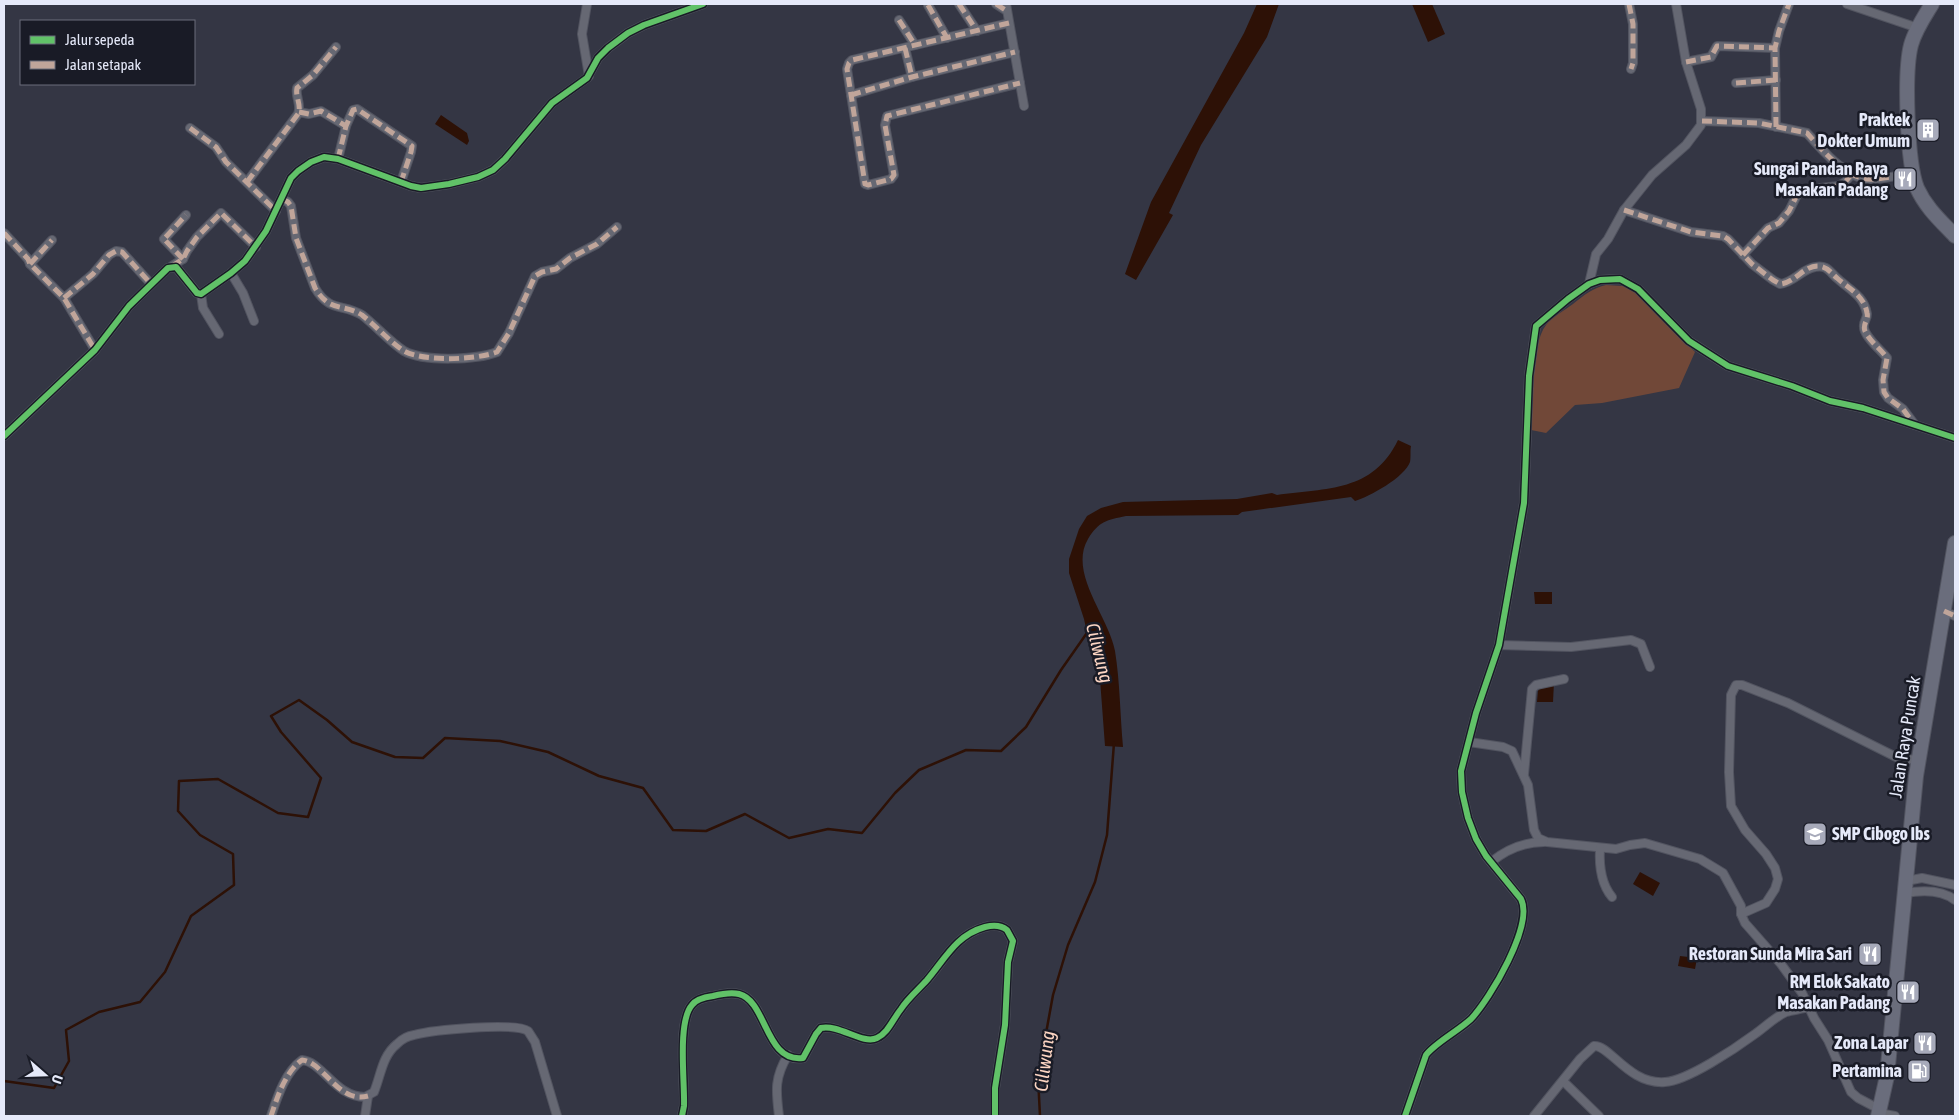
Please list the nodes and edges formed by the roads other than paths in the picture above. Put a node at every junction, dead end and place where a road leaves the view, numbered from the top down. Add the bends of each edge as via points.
1 (587, 4) edge
2 (703, 4) edge
3 (959, 4) edge
4 (996, 4) edge
5 (1629, 4) edge
6 (1676, 4) edge
7 (1789, 4) edge
8 (1848, 4) edge
9 (1932, 4) edge
10 (928, 5) edge
11 (1006, 7) edge
12 (899, 20) dead end
13 (1009, 23) junction
14 (1918, 28) junction
15 (977, 31) junction
16 (947, 38) junction
17 (915, 46) junction
18 (336, 47) dead end
19 (905, 48) junction
20 (1775, 48) junction
21 (1015, 52) junction
22 (1686, 62) junction
23 (1631, 70) dead end
24 (589, 76) junction
25 (912, 77) junction
26 (1776, 80) junction
27 (1020, 83) junction
28 (1736, 83) dead end
29 (851, 95) junction
30 (1024, 106) dead end
31 (299, 112) junction
32 (1702, 122) junction
33 (346, 126) junction
34 (1776, 127) junction
35 (190, 128) dead end
36 (338, 158) junction
37 (1913, 173) junction
38 (1851, 175) junction
39 (246, 182) junction
40 (401, 182) junction
41 (282, 199) junction
42 (1624, 210) junction
43 (276, 211) junction
44 (186, 215) dead end
45 (617, 227) dead end
46 (4, 233) edge
47 (1955, 236) edge
48 (52, 240) dead end
49 (256, 247) junction
50 (1743, 256) junction
51 (183, 259) junction
52 (30, 264) junction
53 (172, 266) junction
54 (232, 273) junction
55 (151, 284) junction
56 (1589, 284) junction
57 (200, 294) junction
58 (64, 298) junction
59 (254, 321) dead end
60 (220, 334) dead end
61 (94, 350) junction
62 (1915, 425) junction
63 (4, 436) edge
64 (1955, 438) edge
65 (1955, 544) edge
66 (1950, 613) edge
67 (1499, 645) junction
68 (1650, 667) dead end
69 (1564, 679) dead end
70 (1469, 742) junction
71 (1918, 764) junction
72 (1524, 776) junction
73 (1547, 842) junction
74 (1600, 848) junction
75 (1491, 862) junction
76 (1955, 885) edge
77 (1906, 887) junction
78 (1612, 897) dead end
79 (1955, 900) edge
80 (1741, 914) junction
81 (1809, 1007) junction
82 (788, 1055) junction
83 (1562, 1081) junction
84 (368, 1096) junction
85 (1879, 1115) edge
86 (271, 1116) edge
87 (364, 1116) edge
88 (557, 1116) edge
89 (682, 1116) edge
90 (779, 1116) edge
91 (995, 1116) edge
92 (1405, 1116) edge
93 (1534, 1116) edge
94 (1599, 1116) edge
95 (1895, 1116) edge

1 - 24 street via 582,34
2 - 24 street via 628,33 601,54
3 - 15 street
4 - 11 street
5 - 23 street via 1633,24
6 - 22 street
7 - 20 street
8 - 14 street
9 - 14 highway
10 - 16 street
11 - 13 street
12 - 17 street
13 - 15 street
13 - 21 street
14 - 37 highway via 1911,46 1907,73
15 - 16 street
16 - 17 street
17 - 19 street
18 - 31 street via 313,75 296,89
19 - 25 street
19 - 29 street via 850,61 847,69
20 - 22 street via 1717,46 1711,58
20 - 26 street
21 - 25 street
21 - 27 street
22 - 32 street
24 - 40 street via 552,103 505,159 489,172 429,187 417,188
25 - 29 street
26 - 28 street
26 - 34 street
27 - 29 street via 886,116 894,175 891,179 868,185 863,174
27 - 30 street
31 - 33 street via 321,111
31 - 39 street
32 - 34 street via 1752,122
32 - 42 street via 1686,145 1652,175
33 - 36 street
33 - 40 street via 353,110 357,109 410,144 412,148
34 - 38 street via 1807,133
35 - 39 street via 216,148
36 - 40 street
36 - 41 street via 324,157 301,168 291,178
37 - 38 street via 1868,179
37 - 47 highway via 1925,202
38 - 50 street via 1838,186 1803,190 1779,223 1768,228
39 - 43 street
41 - 43 street
41 - 45 street via 291,206 296,238 320,295 335,307 354,310 362,315 408,352 438,358 470,358 497,352 535,276 556,269 597,244
42 - 50 street via 1691,232 1723,236
42 - 56 street via 1596,254
43 - 49 street
44 - 51 street via 164,239
46 - 52 street
48 - 52 street
49 - 51 street via 221,213 197,237
49 - 54 street
50 - 62 street via 1780,284 1818,266 1832,271 1837,279 1853,290 1867,310 1865,330 1887,358 1884,392
51 - 53 street
52 - 58 street
53 - 55 street
53 - 57 street via 179,269
54 - 57 street
54 - 59 street
55 - 58 street via 122,252 116,251
55 - 61 street
56 - 62 street via 1613,279 1630,283 1689,341 1728,366 1830,401
56 - 67 street via 1536,326 1529,376 1524,503
57 - 60 street via 203,308
58 - 61 street
61 - 63 street
62 - 64 street
65 - 66 highway, Jalan Raya Puncak
66 - 71 highway, Jalan Raya Puncak
67 - 68 street via 1571,647 1631,640 1641,644
67 - 70 street
69 - 72 street via 1536,685 1532,690
70 - 72 street via 1510,749
70 - 75 street via 1461,771 1462,792 1476,839
71 - 77 highway, Jalan Raya Puncak
71 - 80 street via 1915,760 1896,757 1788,703 1736,685 1731,695 1731,806 1745,830 1766,854 1778,879 1769,900
72 - 73 street via 1536,836
73 - 74 street
73 - 75 street via 1518,846
74 - 78 street via 1603,882
74 - 80 street via 1616,849 1645,843 1700,859 1723,873
75 - 92 street via 1524,906 1519,936 1486,1000 1470,1019 1426,1055
76 - 77 street via 1922,878
77 - 79 street via 1947,895
77 - 85 highway, Jalan Raya Puncak via 1887,1076
80 - 81 street via 1745,924 1791,976
81 - 83 street via 1787,1012 1726,1053 1668,1082 1638,1077 1596,1045
81 - 85 street via 1851,1092 1878,1108
82 - 89 street via 775,1044 755,1008 743,995 716,995 695,1002 688,1011 683,1030 685,1091
82 - 90 street via 776,1084
82 - 91 street via 803,1058 821,1028 841,1030 868,1040 876,1039 955,943 982,928 1004,927 1010,933 1013,946 1008,962 1005,1025 994,1088
83 - 93 street
83 - 94 street
84 - 86 street via 348,1094 302,1060 286,1080
84 - 87 street
84 - 88 street via 374,1092 391,1049 404,1038 441,1030 515,1027 528,1031 535,1042
85 - 95 street

